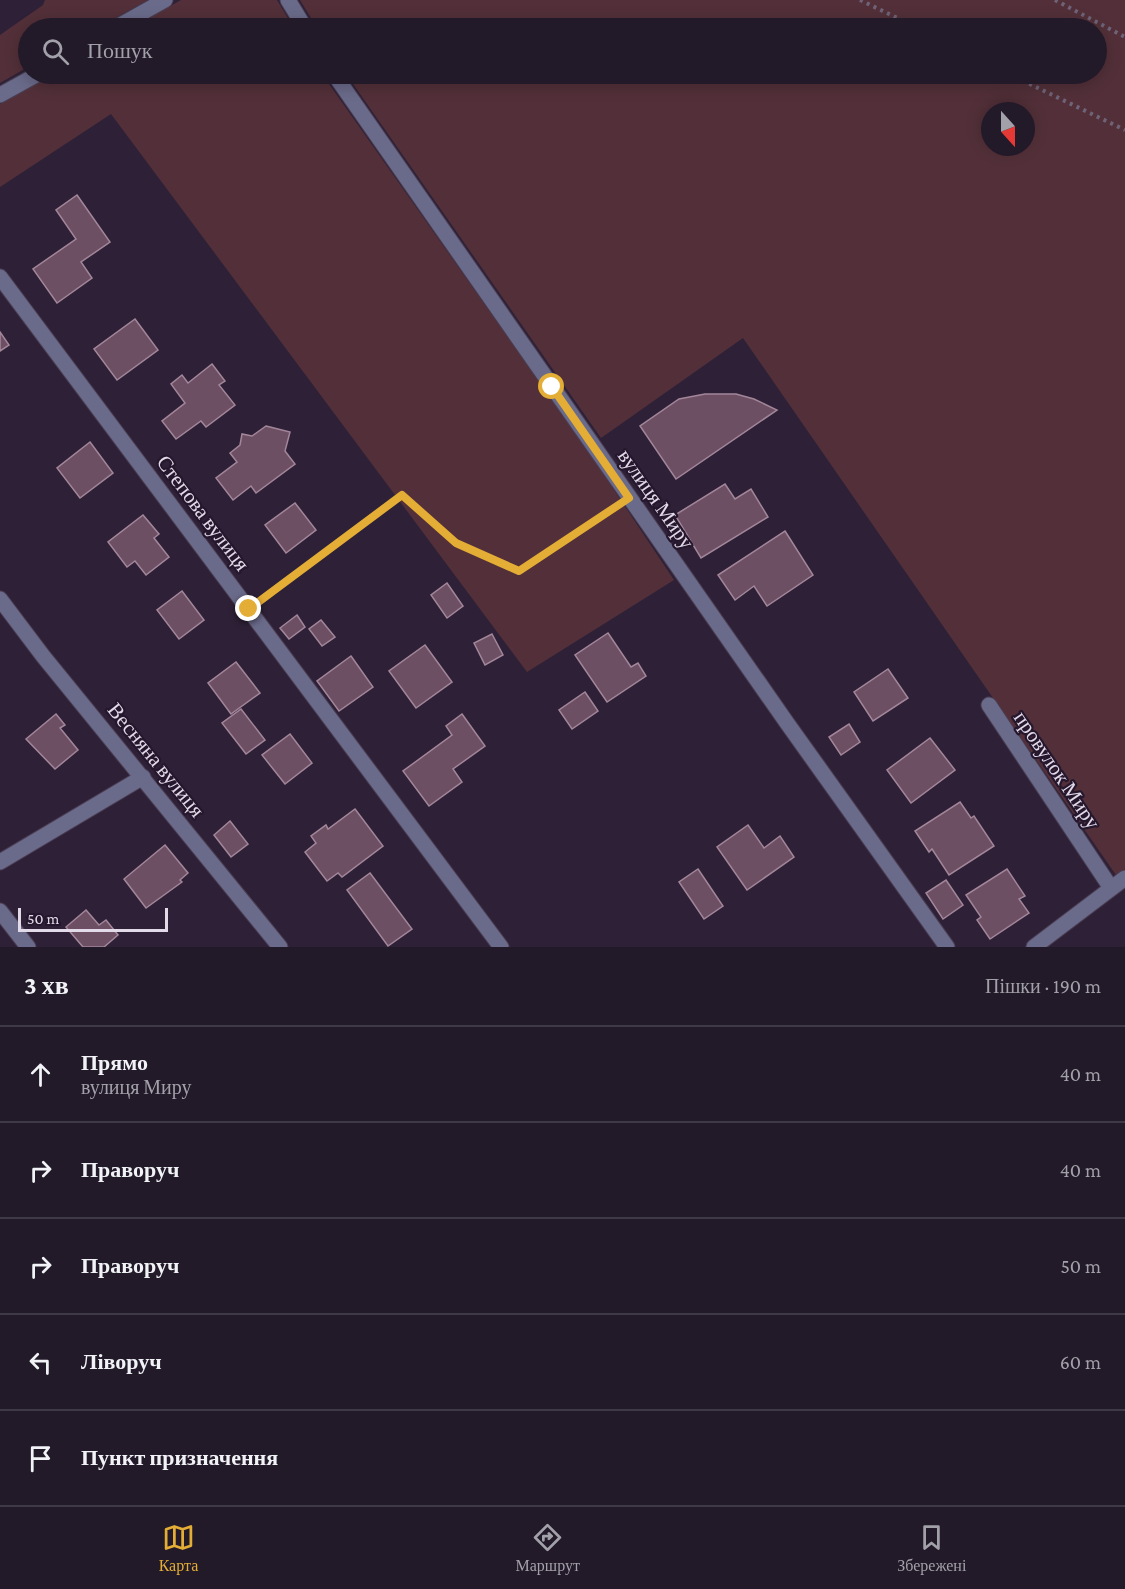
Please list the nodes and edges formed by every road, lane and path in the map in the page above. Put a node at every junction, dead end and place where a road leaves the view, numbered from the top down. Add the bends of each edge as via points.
1 (165, 0) edge
2 (288, 0) edge
3 (860, 0) edge
4 (1055, 0) edge
5 (134, 18) edge
6 (299, 18) edge
7 (897, 18) edge
8 (1089, 18) edge
9 (1107, 27) edge
10 (1125, 37) edge
11 (20, 84) edge
12 (341, 84) edge
13 (1030, 84) edge
14 (0, 95) edge
15 (1125, 130) edge
16 (0, 277) edge
17 (629, 498) junction
18 (0, 599) edge
19 (249, 609) junction
20 (989, 705) dead end
21 (142, 777) junction
22 (0, 862) edge
23 (1125, 878) edge
24 (1111, 888) junction
25 (0, 911) edge
26 (28, 947) edge
27 (280, 947) edge
28 (501, 947) edge
29 (947, 947) edge
30 (1034, 947) edge

1 - 5 street
2 - 6 street
3 - 7 path
4 - 8 path
9 - 10 path
11 - 14 street
12 - 17 street, вулиця Миру
13 - 15 path
16 - 19 street, Степова вулиця
17 - 19 path via 519,571 456,543 402,495
17 - 29 street, вулиця Миру
18 - 21 street, Весняна вулиця
19 - 28 street, Степова вулиця
20 - 24 street, провулок Миру
21 - 22 street
21 - 27 street, Весняна вулиця
23 - 24 street
24 - 30 street
25 - 26 street

